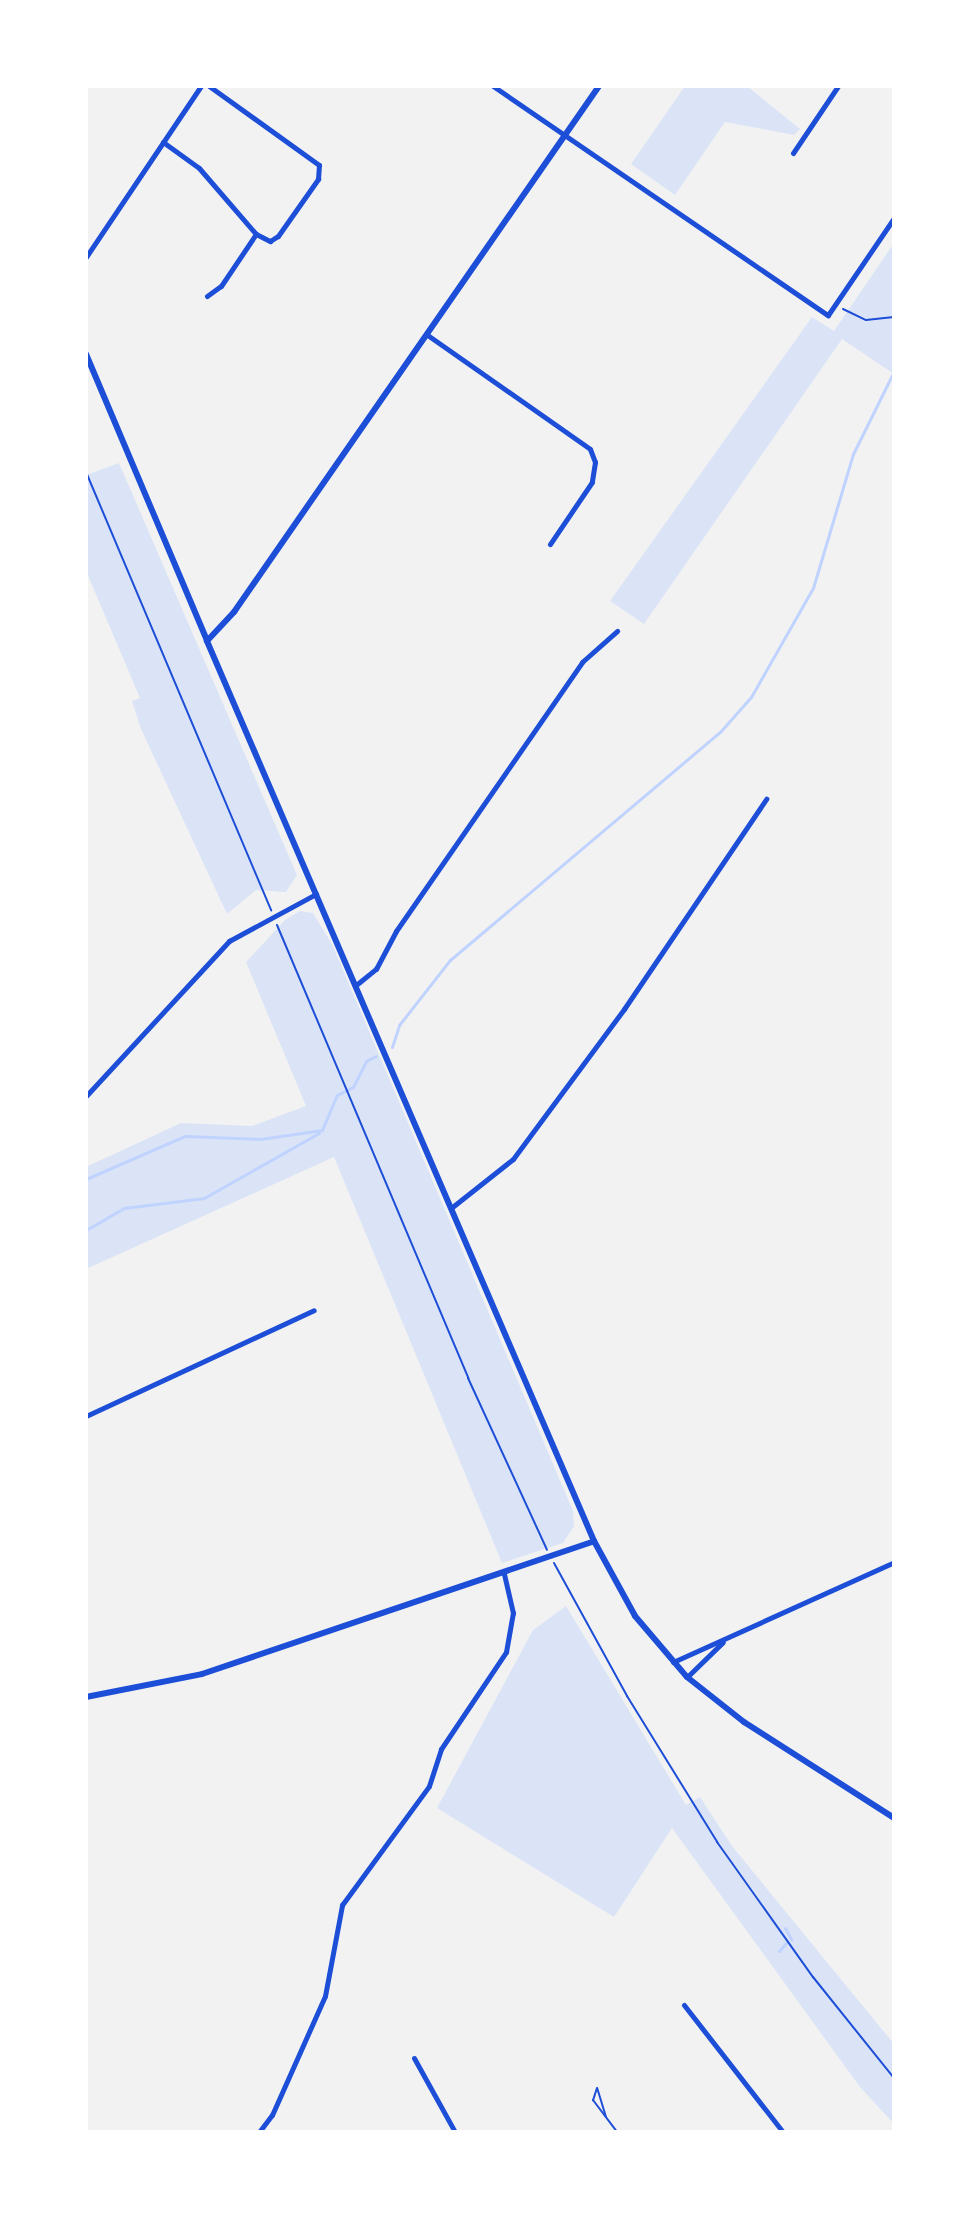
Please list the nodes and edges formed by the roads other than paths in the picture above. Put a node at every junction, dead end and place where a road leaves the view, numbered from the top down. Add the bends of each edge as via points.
1 (201, 86) edge
2 (209, 86) edge
3 (493, 86) edge
4 (599, 86) edge
5 (838, 86) edge
6 (565, 135) junction
7 (163, 142) junction
8 (793, 153) dead end
9 (894, 218) edge
10 (256, 234) junction
11 (86, 257) edge
12 (207, 296) dead end
13 (426, 334) junction
14 (86, 354) edge
15 (550, 544) dead end
16 (617, 631) dead end
17 (207, 641) junction
18 (766, 799) dead end
19 (316, 894) junction
20 (356, 985) junction
21 (86, 1096) edge
22 (451, 1208) junction
23 (314, 1310) dead end
24 (86, 1416) edge
25 (594, 1541) junction
26 (894, 1562) edge
27 (504, 1574) junction
28 (723, 1641) junction
29 (672, 1662) junction
30 (687, 1677) junction
31 (86, 1697) edge
32 (894, 1818) edge
33 (684, 2005) dead end
34 (414, 2058) dead end
35 (606, 2117) junction
36 (259, 2132) edge
37 (455, 2132) edge
38 (617, 2132) edge
39 (783, 2132) edge

1 - 7 street
2 - 10 street via 321,170 278,236 270,241
3 - 6 street
4 - 6 main road
5 - 8 street
6 - 9 street via 828,315
6 - 13 main road
7 - 10 street via 199,168
7 - 11 street
10 - 12 street via 221,286
13 - 15 street via 590,449 595,462 592,482
13 - 17 main road via 234,612
14 - 17 main road
16 - 20 street via 582,662 396,931 376,969
17 - 19 main road
18 - 22 street via 624,1009 513,1159
19 - 20 main road
19 - 21 street via 273,914 221,949
20 - 22 main road
22 - 25 main road
23 - 24 street
25 - 27 main road
25 - 29 main road via 625,1601
26 - 28 street
27 - 31 main road via 180,1680
27 - 36 street via 513,1613 506,1652 441,1749 429,1786 342,1905 325,1996 272,2115
28 - 29 street
28 - 30 street
29 - 30 main road
30 - 32 main road via 744,1722
33 - 39 street
34 - 37 street
35 - 35 lane via 593,2100 597,2088 604,2096
35 - 38 lane

